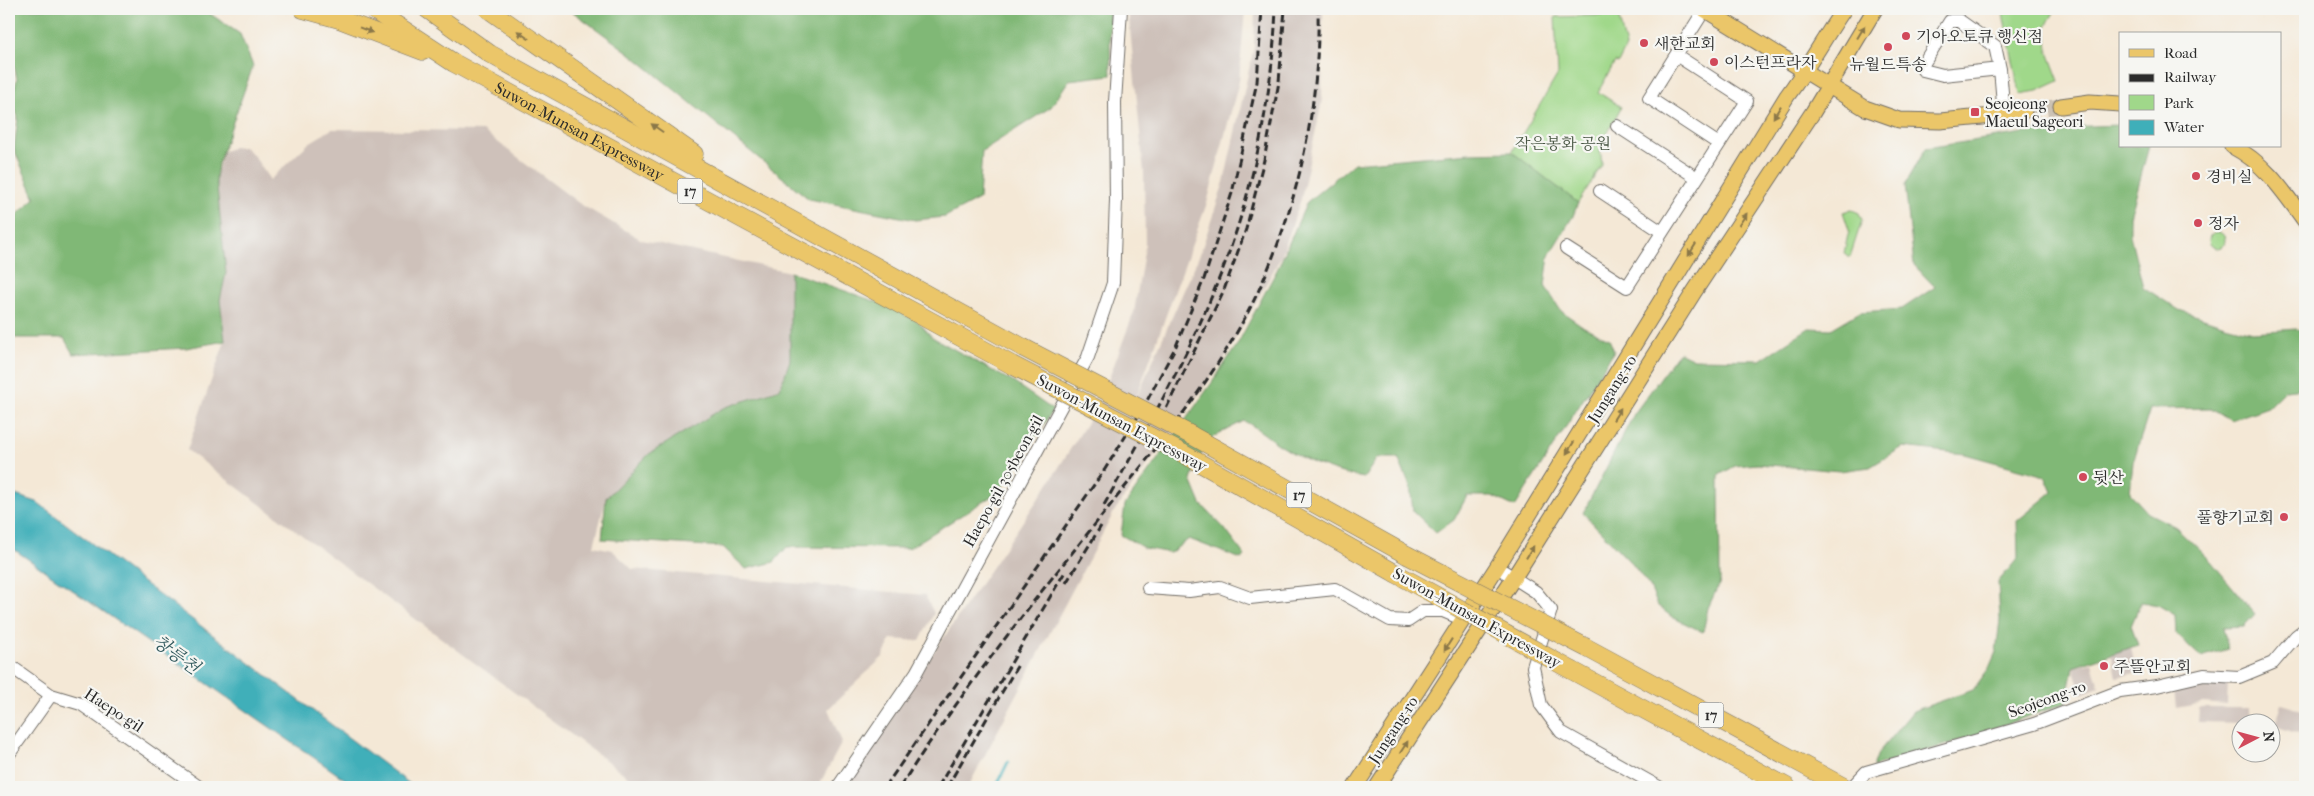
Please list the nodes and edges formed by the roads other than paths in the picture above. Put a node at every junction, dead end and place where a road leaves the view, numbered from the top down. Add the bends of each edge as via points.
1 (304, 9) edge
2 (372, 9) edge
3 (427, 9) edge
4 (488, 9) edge
5 (1121, 9) edge
6 (1704, 9) edge
7 (1844, 9) edge
8 (1875, 9) edge
9 (1676, 55) junction
10 (454, 63) junction
11 (2000, 69) junction
12 (1805, 72) junction
13 (1829, 85) junction
14 (2119, 104) edge
15 (2061, 106) tunnel mouth
16 (2024, 111) tunnel mouth
17 (2004, 115) junction
18 (1617, 126) dead end
19 (1719, 144) junction
20 (2236, 148) edge
21 (1697, 178) junction
22 (1600, 191) dead end
23 (769, 205) junction
24 (2305, 221) edge
25 (1662, 232) junction
26 (1566, 248) dead end
27 (1497, 567) junction
28 (1514, 578) junction
29 (1148, 588) dead end
30 (1464, 620) junction
31 (2305, 629) edge
32 (9, 665) edge
33 (51, 695) junction
34 (9, 754) edge
35 (1845, 786) edge
36 (199, 787) edge
37 (838, 787) edge
38 (1355, 787) edge
39 (1377, 787) edge
40 (1659, 787) edge
41 (1787, 787) edge

1 -> 10 highway, Suwon-Munsan Expressway / 17
2 - 10 highway, Suwon-Munsan Expressway / 17
3 - 23 highway, Suwon-Munsan Expressway / 17 via 490,54
23 -> 4 highway, Suwon-Munsan Expressway / 17
5 - 37 street, Haepo-gil 305beon-gil via 1115,102 1113,283 1088,357 916,672
6 - 9 street
6 - 12 main road
7 - 12 main road, Jungang-ro
13 -> 8 main road, Jungang-ro
9 - 19 street via 1648,98
9 - 19 street via 1747,101
10 - 41 highway, Suwon-Munsan Expressway / 17, bridge via 1012,365 1182,453
11 - 11 street via 1943,75 1923,70 1922,66 1942,30 1950,20 1955,20 1969,26 1995,46
11 - 17 street
12 - 13 main road
12 -> 27 main road, Jungang-ro via 1787,96
13 - 17 main road via 1865,108 1899,120 1940,121
28 -> 13 main road, Jungang-ro
14 - 15 main road via 2090,102
16 - 17 main road
18 - 21 street
19 - 21 street
20 - 24 main road via 2276,181
21 - 25 street
22 - 25 street
23 - 35 highway, Suwon-Munsan Expressway / 17, bridge via 1022,347
25 - 26 street via 1627,287
27 - 28 street
27 - 30 main road, Jungang-ro
39 -> 28 main road, Jungang-ro
28 - 40 street via 1536,592 1551,610 1533,667 1541,705 1561,732
29 - 30 street via 1189,591 1220,587 1250,598 1335,589 1390,620 1408,621 1423,612 1443,611
30 -> 38 main road, Jungang-ro
31 - 35 street, Seojeong-ro via 2273,663 2239,677 2204,675 2120,691 2034,724 1866,772
32 - 33 street, Haepo-gil
33 - 34 street
33 - 36 street, Haepo-gil via 82,704

